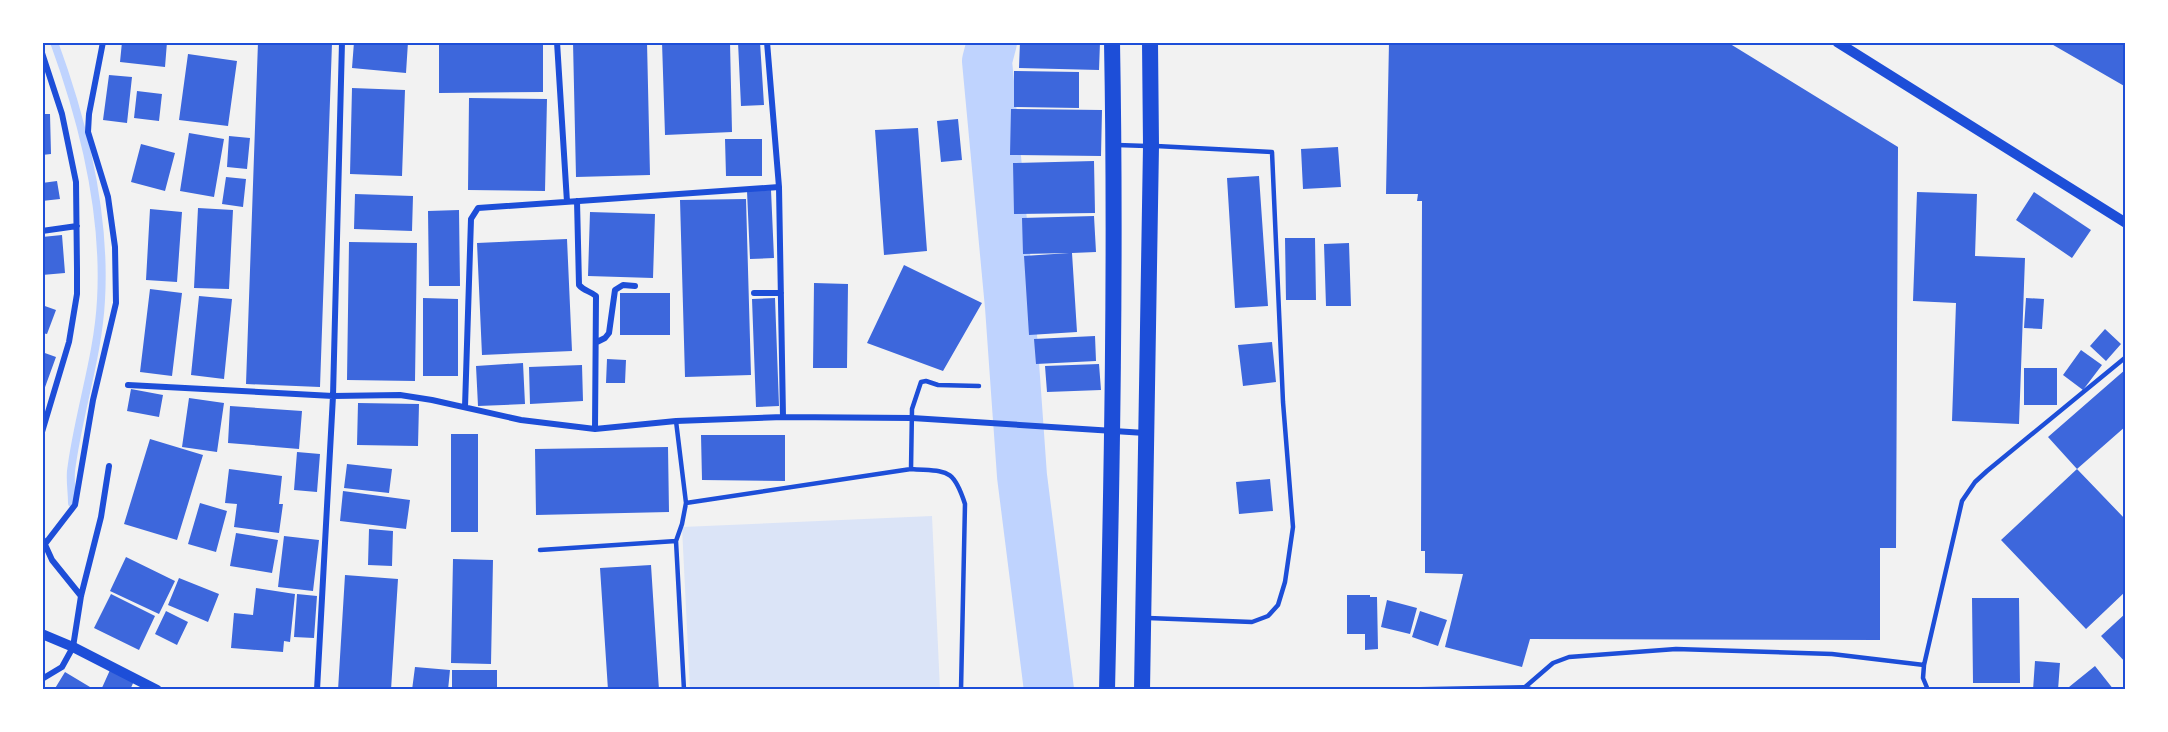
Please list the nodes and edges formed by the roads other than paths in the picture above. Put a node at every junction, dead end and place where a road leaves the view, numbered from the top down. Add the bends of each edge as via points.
1 (103, 42) edge
2 (342, 42) edge
3 (557, 42) edge
4 (767, 42) edge
5 (1112, 42) edge
6 (1150, 42) edge
7 (1837, 42) edge
8 (42, 53) edge
9 (1114, 145) junction
10 (1151, 146) junction
11 (779, 187) junction
12 (577, 201) junction
13 (567, 202) junction
14 (2126, 224) edge
15 (77, 226) junction
16 (42, 231) edge
17 (635, 286) dead end
18 (754, 293) dead end
19 (781, 293) junction
20 (597, 342) junction
21 (2126, 357) edge
22 (128, 385) dead end
23 (979, 386) dead end
24 (333, 396) junction
25 (42, 403) edge
26 (50, 406) junction
27 (465, 407) junction
28 (783, 417) junction
29 (912, 418) junction
30 (676, 421) junction
31 (595, 429) junction
32 (1113, 431) junction
33 (42, 432) edge
34 (1146, 433) junction
35 (109, 466) dead end
36 (911, 469) junction
37 (687, 503) junction
38 (44, 541) edge
39 (676, 541) junction
40 (540, 550) dead end
41 (81, 596) junction
42 (1142, 618) junction
43 (42, 634) edge
44 (68, 645) junction
45 (1924, 665) junction
46 (42, 679) edge
47 (1524, 688) junction
48 (157, 690) edge
49 (317, 690) edge
50 (684, 690) edge
51 (961, 690) edge
52 (1107, 690) edge
53 (1142, 690) edge
54 (1420, 690) edge
55 (1532, 690) edge
56 (1928, 690) edge

1 - 38 street via 88,132 108,197 115,247 116,303 93,400 75,505
2 - 24 street
3 - 13 street
4 - 11 street
5 - 9 highway
6 - 10 highway
7 - 14 street
8 - 15 street via 62,114 76,182
9 - 10 lane
9 - 32 highway
10 - 34 highway
10 - 42 lane via 1272,152 1293,526 1285,582 1278,605 1268,616 1252,622
11 - 12 street
11 - 19 street
12 - 13 street
12 - 20 street via 579,285 596,296
13 - 27 street via 478,208 471,219
15 - 16 street
15 - 26 street via 77,294 64,361
17 - 20 street via 623,285 615,290 609,333
18 - 19 street
19 - 28 street
20 - 31 street
21 - 45 lane via 1987,471 1962,501
22 - 24 street
23 - 29 lane via 921,382
24 - 27 street via 400,395
24 - 49 street
25 - 26 street
26 - 33 street
27 - 31 street via 521,420
28 - 29 street
28 - 30 street
29 - 32 street
29 - 36 lane
30 - 31 street
30 - 37 lane
32 - 34 street
32 - 52 highway
34 - 42 highway
35 - 41 street
36 - 37 lane
36 - 51 lane via 953,476 965,504
37 - 39 lane
38 - 41 street via 52,560
39 - 40 lane
39 - 50 lane
41 - 44 street
42 - 53 highway
43 - 44 street
44 - 46 street via 62,667
44 - 48 street
45 - 47 lane via 1832,654 1676,649 1569,657 1553,663
45 - 56 lane via 1923,678
47 - 54 street
47 - 55 street

